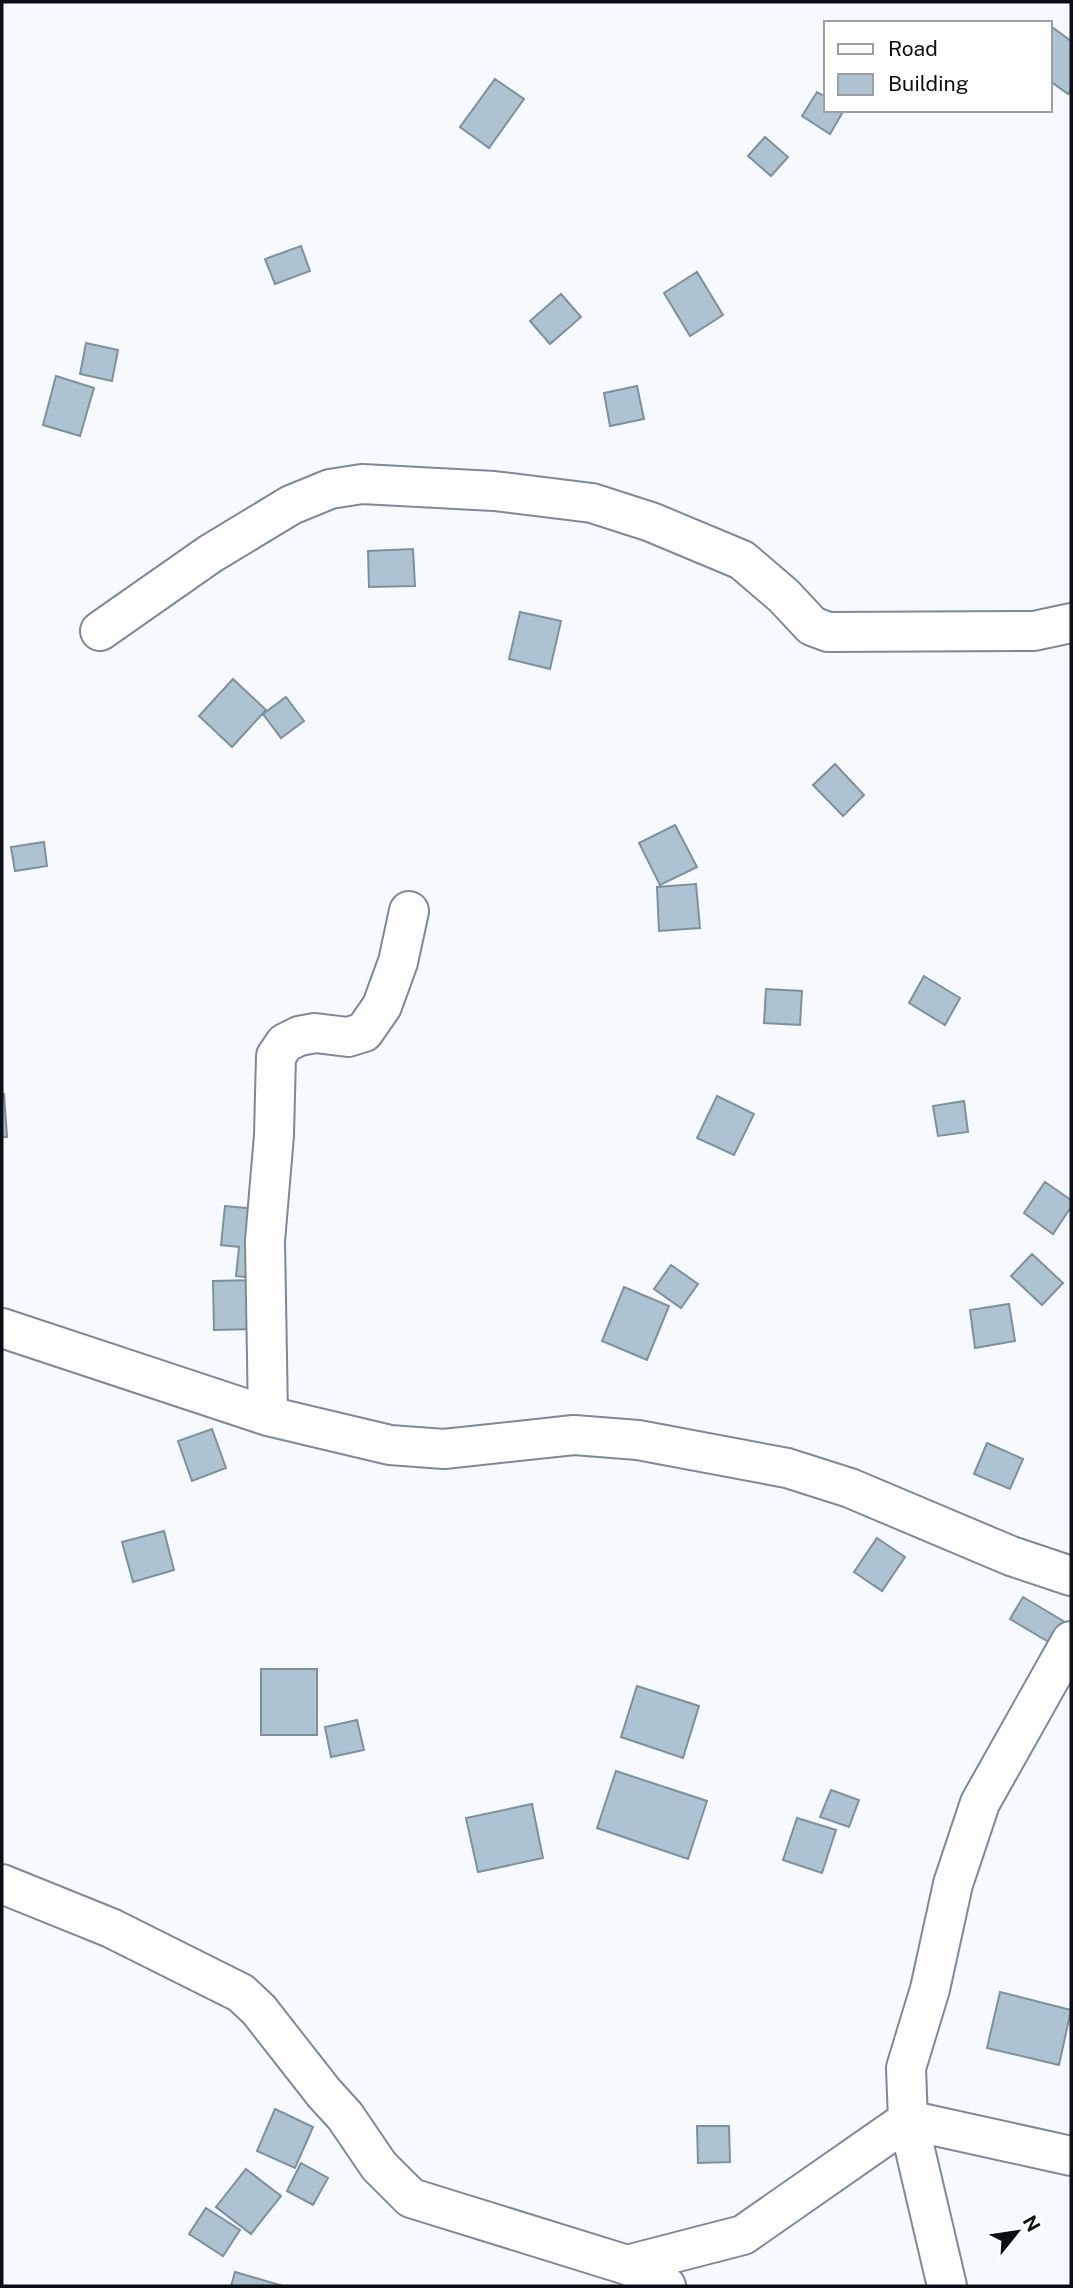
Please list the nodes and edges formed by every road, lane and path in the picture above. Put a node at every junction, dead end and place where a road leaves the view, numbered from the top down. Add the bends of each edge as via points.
1 (1071, 623) edge
2 (100, 631) dead end
3 (409, 911) dead end
4 (2, 1328) edge
5 (268, 1416) junction
6 (1071, 1576) edge
7 (1071, 1641) edge
8 (2, 1884) edge
9 (908, 2120) junction
10 (1071, 2156) edge
11 (626, 2264) junction
12 (666, 2286) edge
13 (947, 2286) edge

1 - 2 street via 1034,631 828,632 812,626 742,560 592,503 494,491 362,484 330,489 291,505 210,554
3 - 5 street via 382,1006 364,1032 348,1037 299,1036 285,1043 276,1056 265,1241
4 - 5 street
5 - 6 street via 390,1445 444,1449 574,1435 638,1440 787,1468 850,1488 1011,1556
7 - 9 street via 980,1803 953,1884 930,1989 906,2068
8 - 11 street via 111,1928 241,1993 345,2116 379,2166 411,2198
9 - 10 street
9 - 11 street via 743,2235
9 - 13 street
11 - 12 street

